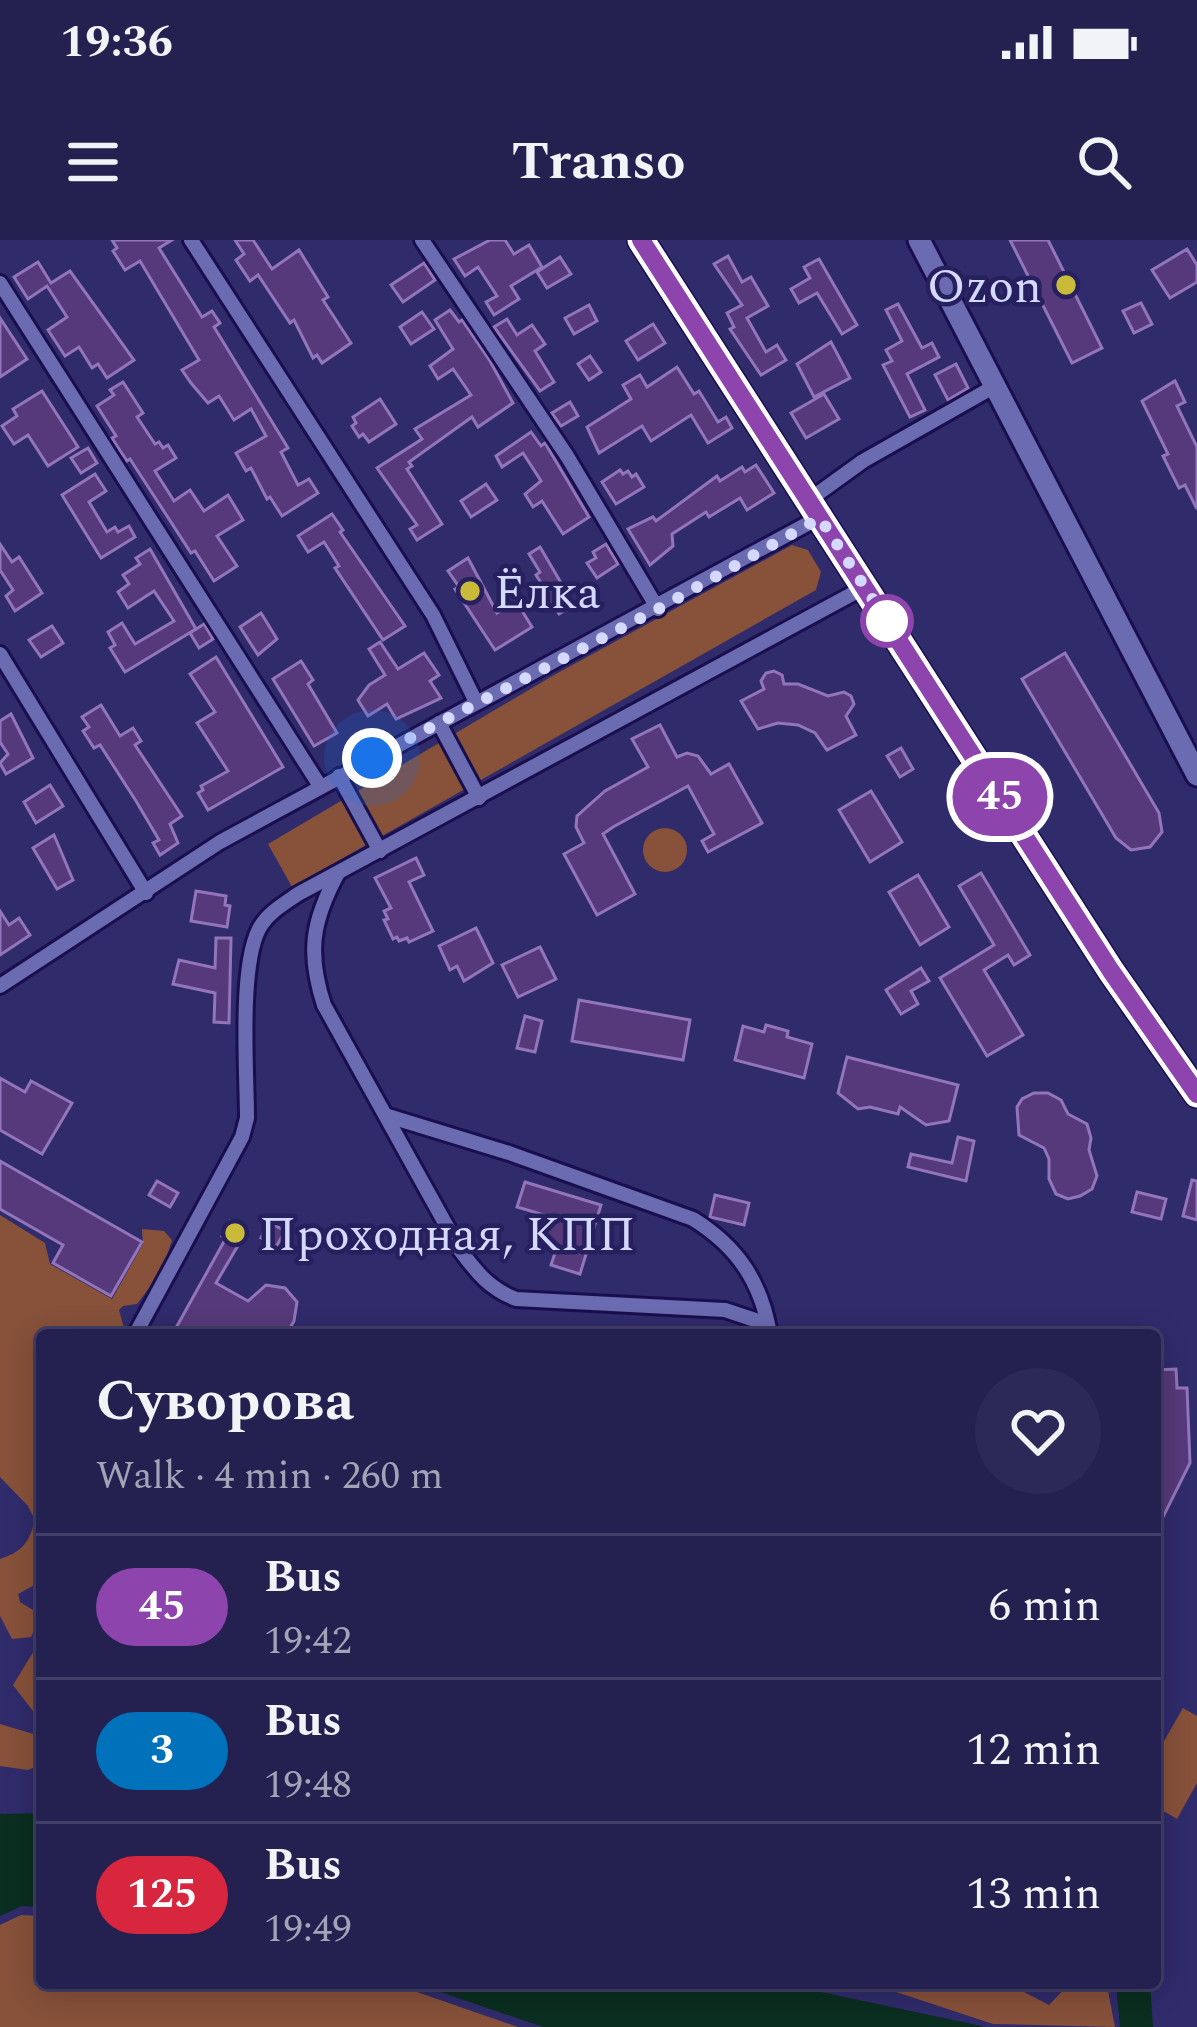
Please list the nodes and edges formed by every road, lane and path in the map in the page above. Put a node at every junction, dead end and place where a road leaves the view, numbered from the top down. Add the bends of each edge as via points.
1 (191, 240) edge
2 (422, 240) edge
3 (641, 240) edge
4 (919, 240) edge
5 (0, 283) edge
6 (995, 386) junction
7 (815, 509) junction
8 (865, 587) junction
9 (658, 609) junction
10 (0, 654) edge
11 (476, 702) junction
12 (439, 722) junction
13 (1197, 775) edge
14 (339, 776) junction
15 (320, 786) junction
16 (479, 797) junction
17 (380, 851) junction
18 (338, 873) junction
19 (146, 893) junction
20 (0, 986) edge
21 (1197, 1094) edge
22 (388, 1116) junction
23 (138, 1329) edge
24 (765, 1329) edge
25 (769, 1329) edge

1 - 11 street via 433,615
2 - 9 street
3 - 7 main road
4 - 6 main road
5 - 15 street
6 - 7 street via 863,460
6 - 13 main road
7 - 8 main road
7 - 9 street
8 - 16 street
8 - 21 main road
9 - 11 street
10 - 19 street
11 - 12 street
12 - 14 street
12 - 16 street
14 - 15 street
14 - 17 street
15 - 19 street
16 - 17 street
17 - 18 street
18 - 22 street via 320,907 314,975
18 - 23 street via 273,911 254,938 242,1137
19 - 20 street
22 - 24 street via 460,1250 495,1292 725,1310
22 - 25 street via 693,1219 741,1258

